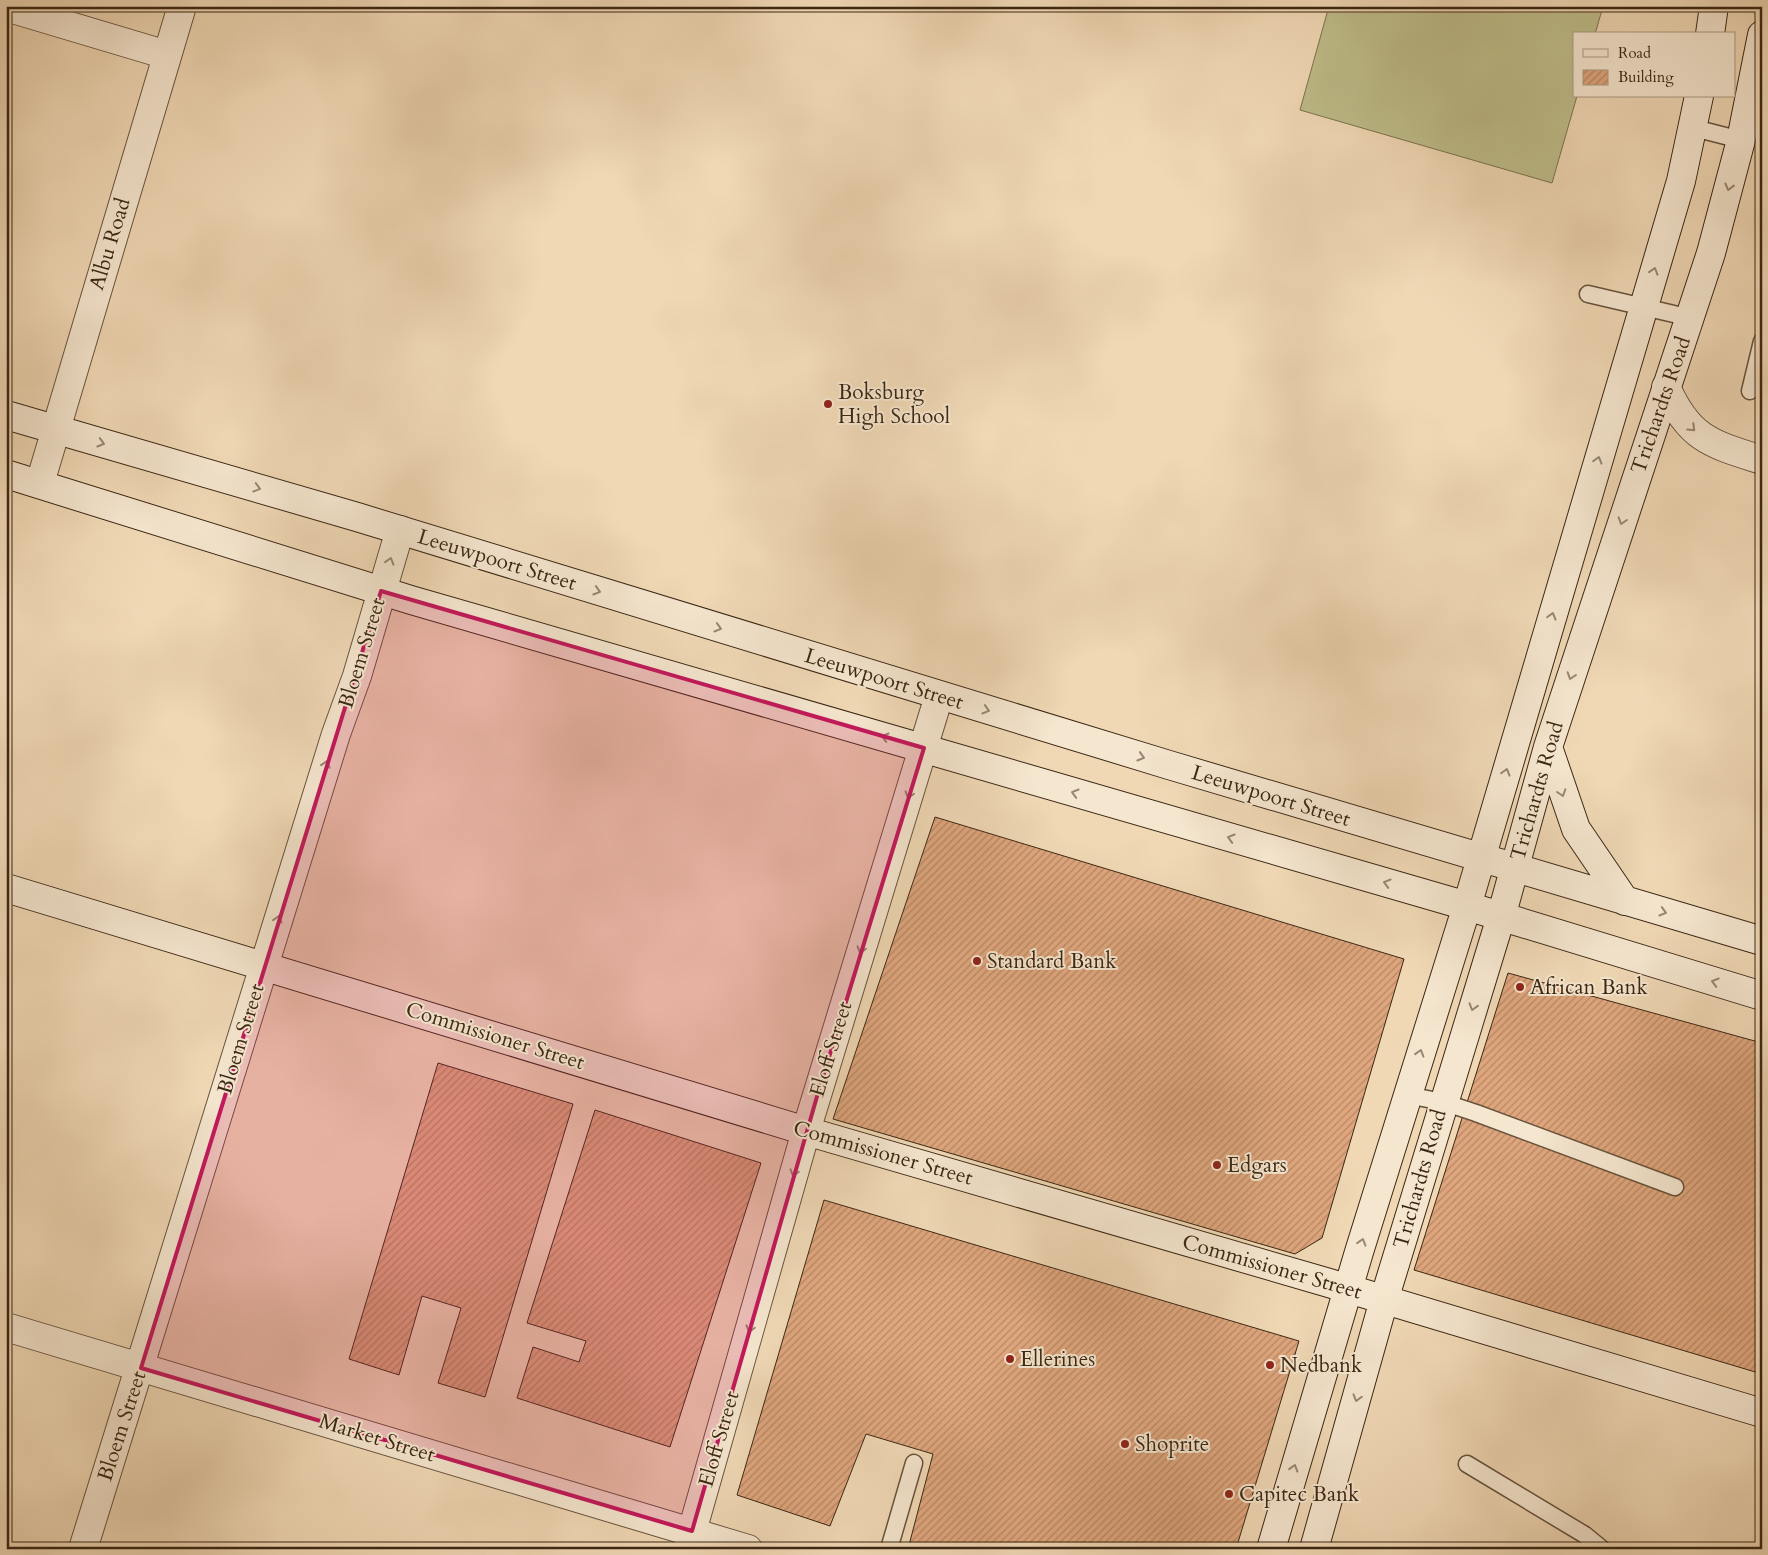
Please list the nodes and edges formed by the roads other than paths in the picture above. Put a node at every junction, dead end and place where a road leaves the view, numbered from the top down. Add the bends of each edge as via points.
1 (182, 6) edge
2 (1714, 6) edge
3 (6, 7) edge
4 (1710, 32) edge
5 (1762, 35) edge
6 (167, 55) junction
7 (1699, 98) edge
8 (1694, 128) junction
9 (1741, 140) junction
10 (1588, 294) dead end
11 (1643, 307) junction
12 (1691, 318) junction
13 (1762, 341) edge
14 (1666, 387) junction
15 (1750, 391) dead end
16 (6, 415) edge
17 (54, 429) junction
18 (1762, 460) edge
19 (6, 474) edge
20 (40, 483) junction
21 (400, 530) junction
22 (381, 591) junction
23 (939, 696) junction
24 (1548, 746) junction
25 (924, 748) junction
26 (1480, 857) junction
27 (1515, 868) junction
28 (6, 888) edge
29 (1625, 901) junction
30 (1467, 906) junction
31 (1501, 917) junction
32 (1762, 941) edge
33 (263, 966) junction
34 (1762, 996) edge
35 (1407, 1095) junction
36 (1443, 1102) junction
37 (806, 1131) junction
38 (1675, 1187) dead end
39 (1348, 1289) junction
40 (1384, 1300) junction
41 (6, 1327) edge
42 (141, 1368) junction
43 (1762, 1413) edge
44 (914, 1463) dead end
45 (1467, 1464) dead end
46 (689, 1540) edge
47 (83, 1549) edge
48 (748, 1549) edge
49 (889, 1549) edge
50 (1270, 1549) edge
51 (1314, 1549) edge
52 (1602, 1549) edge

1 - 6 main road, Albu Road
2 - 4 main road
3 - 6 main road
5 - 9 main road, Trichardts Road
6 - 17 main road, Albu Road
7 - 8 main road, Trichardts Road
8 - 9 lane
11 -> 8 main road, Trichardts Road
9 -> 12 main road, Trichardts Road
10 - 11 lane
11 - 12 lane
26 -> 11 main road, Trichardts Road
12 - 14 main road, Trichardts Road
13 - 15 lane
14 -> 18 main road via 1676,410 1704,439
14 -> 24 main road, Trichardts Road
16 - 17 main road, Leeuwpoort Street
17 - 20 main road, Albu Road
17 -> 21 main road, Leeuwpoort Street
19 - 20 main road
20 - 22 main road
22 -> 21 main road, Bloem Street
21 -> 23 main road, Leeuwpoort Street
25 -> 22 main road
33 -> 22 main road, Bloem Street via 357,676
23 - 25 main road, Eloff Street
23 -> 26 main road, Leeuwpoort Street
24 - 27 main road, Trichardts Road
24 -> 29 main road via 1576,829
30 -> 25 main road
25 -> 37 main road, Eloff Street
26 - 27 main road, Leeuwpoort Street
26 - 30 main road, Trichardts Road
27 - 29 main road, Leeuwpoort Street
27 - 31 main road, Trichardts Road
28 - 33 main road, Commissioner Street
29 -> 32 main road, Leeuwpoort Street
30 - 31 main road
35 -> 30 main road, Trichardts Road
34 -> 31 main road
31 -> 36 main road, Trichardts Road
33 - 37 main road, Commissioner Street
33 - 42 main road, Bloem Street
35 - 36 lane
39 -> 35 main road, Trichardts Road
36 - 38 lane
36 - 40 main road, Trichardts Road
37 - 39 main road, Commissioner Street
37 -> 46 main road, Eloff Street
39 - 40 main road, Commissioner Street
50 -> 39 main road, Trichardts Road
40 - 43 main road, Commissioner Street
40 -> 51 main road, Trichardts Road
41 - 42 main road, Market Street
42 - 46 main road, Market Street
42 - 47 main road, Bloem Street
44 - 49 lane
45 - 52 lane via 1585,1535
46 - 48 main road, Market Street

